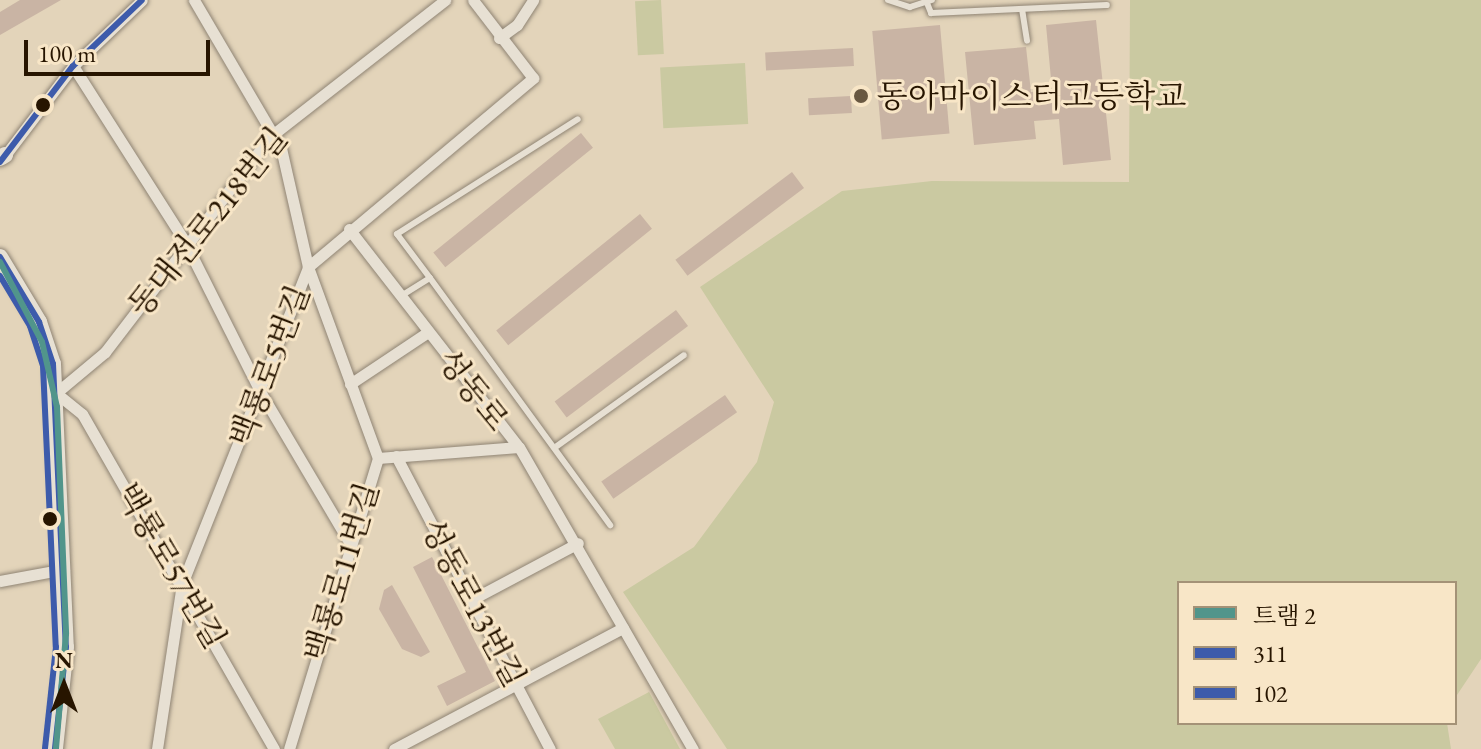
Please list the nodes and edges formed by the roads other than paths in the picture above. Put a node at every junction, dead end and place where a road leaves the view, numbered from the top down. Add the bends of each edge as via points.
1 (142, 0) edge
2 (194, 0) edge
3 (445, 0) edge
4 (473, 0) edge
5 (533, 0) edge
6 (888, 0) edge
7 (930, 2) edge
8 (1107, 5) dead end
9 (1022, 9) junction
10 (499, 38) junction
11 (1027, 41) dead end
12 (73, 66) junction
13 (578, 119) dead end
14 (271, 136) junction
15 (2, 158) edge
16 (349, 229) junction
17 (185, 242) junction
18 (3, 263) edge
19 (308, 267) junction
20 (430, 278) junction
21 (401, 296) junction
22 (428, 332) junction
23 (684, 355) dead end
24 (350, 384) junction
25 (56, 393) junction
26 (261, 393) junction
27 (557, 446) junction
28 (519, 447) junction
29 (396, 456) junction
30 (378, 458) junction
31 (610, 525) dead end
32 (349, 542) junction
33 (578, 543) junction
34 (64, 569) junction
35 (0, 581) edge
36 (182, 584) junction
37 (471, 600) junction
38 (623, 628) junction
39 (515, 682) junction
40 (397, 748) edge
41 (55, 749) edge
42 (157, 749) edge
43 (274, 749) edge
44 (289, 749) edge
45 (550, 749) edge
46 (693, 749) edge

1 - 12 street
2 - 14 street, 백룡로11번길
3 - 14 street, 동대전로218번길
4 - 10 street, 백룡로5번길
5 - 10 street via 517,25
6 - 7 lane via 910,7
7 - 9 lane via 931,13
8 - 9 lane
9 - 11 lane
10 - 16 street, 백룡로5번길 via 533,78
12 - 15 street
12 - 17 street
13 - 20 lane via 397,234
14 - 17 street, 동대전로218번길
14 - 19 street, 백룡로11번길 via 281,148
16 - 19 street, 백룡로5번길
16 - 21 street, 성동로
17 - 25 street, 동대전로218번길 via 105,352
17 - 26 street
18 - 25 main road via 39,322
19 - 24 street, 백룡로11번길
19 - 26 street, 백룡로5번길
20 - 21 lane
20 - 27 lane
21 - 22 street, 성동로
22 - 24 street, 성동로
22 - 28 street, 성동로
23 - 27 lane
24 - 30 street, 백룡로11번길
25 - 34 main road
25 - 36 street, 백룡로57번길 via 82,414
26 - 32 street
26 - 36 street, 백룡로5번길
27 - 31 lane
28 - 29 street, 성동로
28 - 33 street, 성동로
29 - 30 street, 성동로
29 - 37 street, 성동로13번길
30 - 32 street, 백룡로11번길
32 - 44 street, 백룡로11번길
33 - 37 street
33 - 38 street, 성동로
34 - 35 street
34 - 41 main road via 66,647
36 - 42 street, 백룡로5번길
36 - 43 street, 백룡로57번길
37 - 39 street, 성동로13번길
38 - 39 street
38 - 46 street, 성동로
39 - 40 street
39 - 45 street, 성동로13번길

